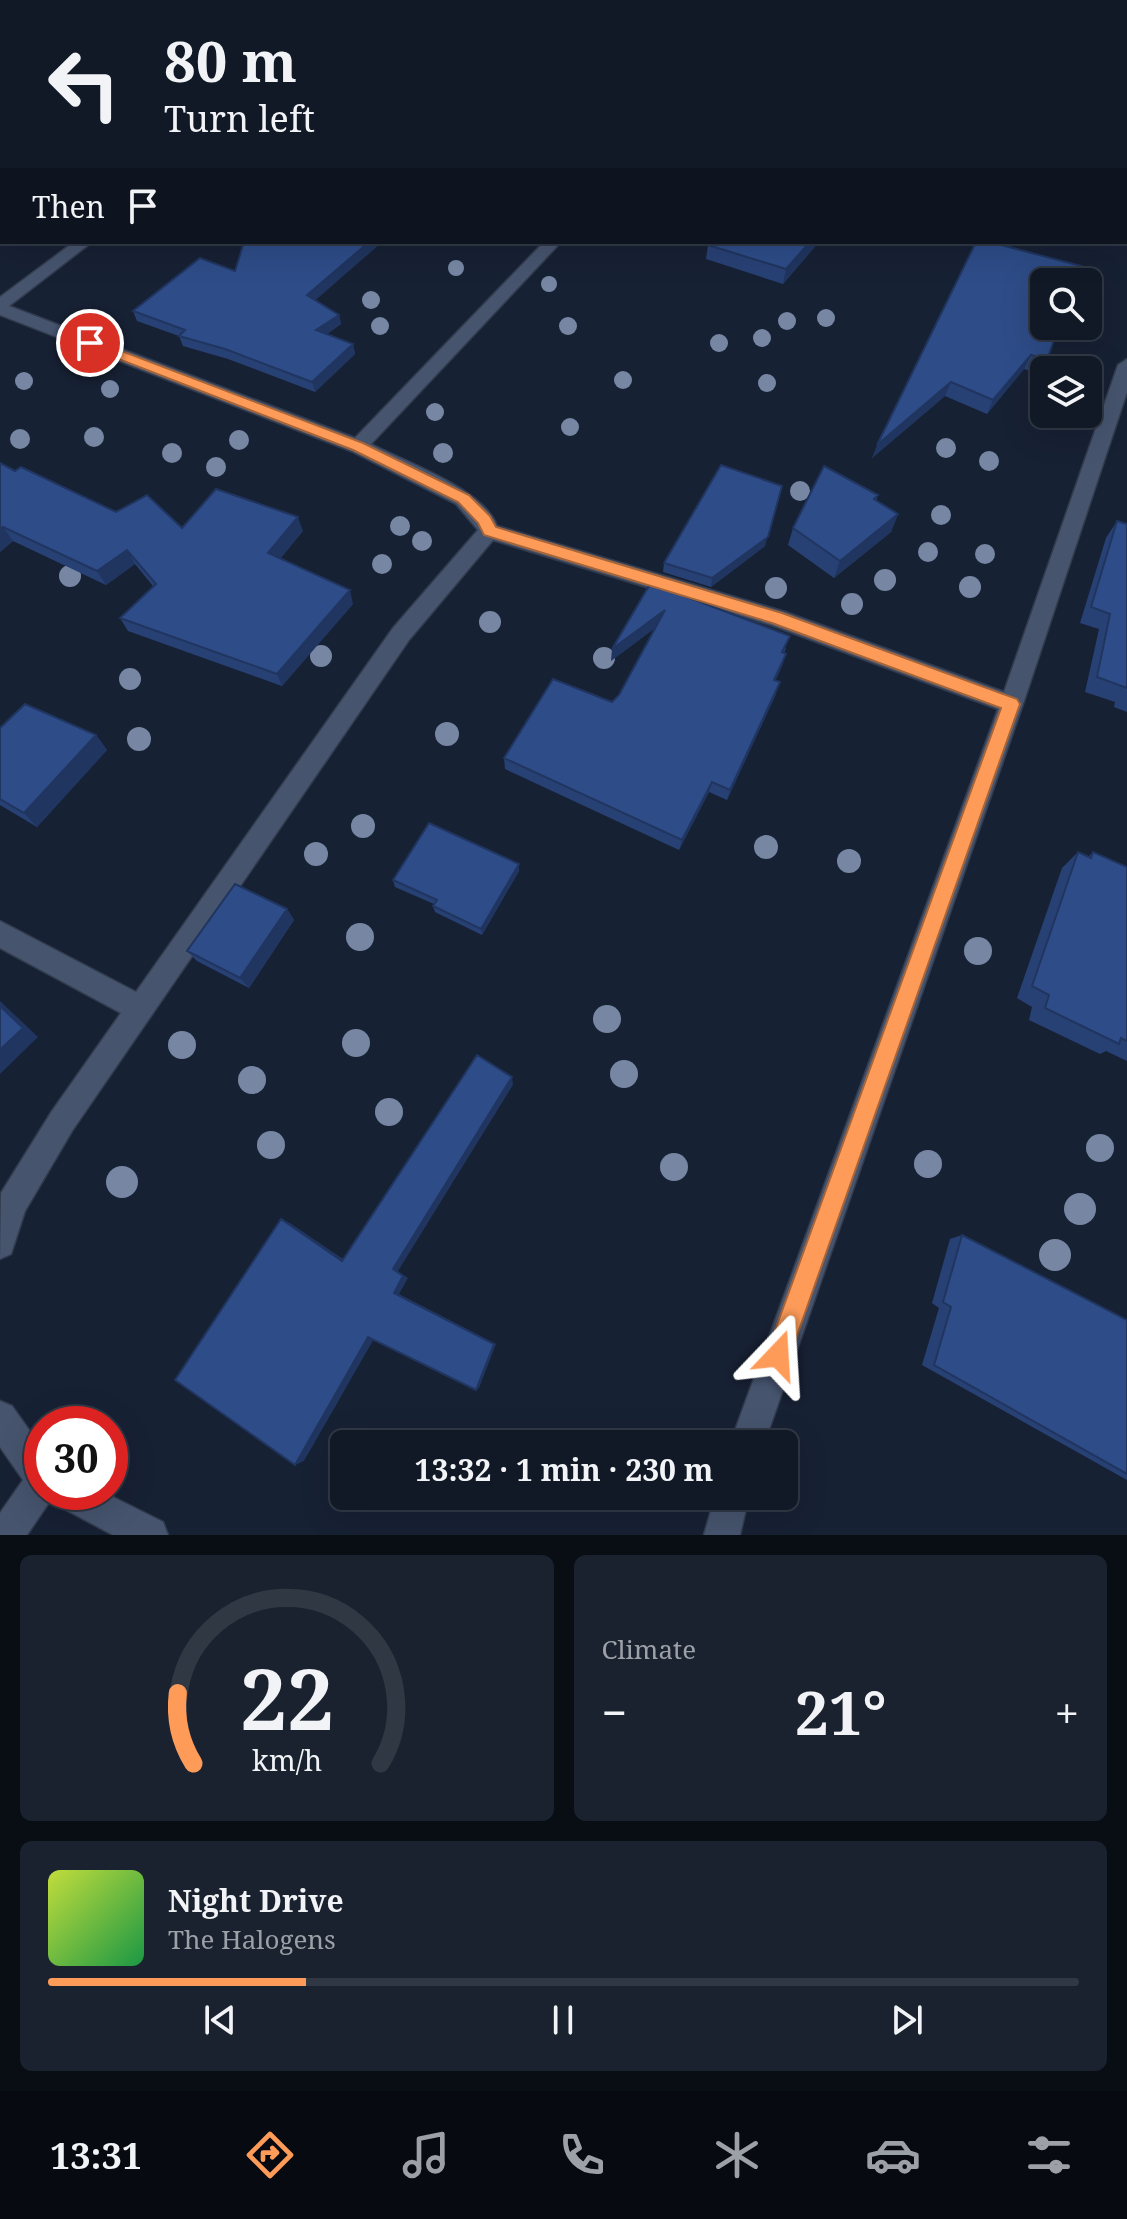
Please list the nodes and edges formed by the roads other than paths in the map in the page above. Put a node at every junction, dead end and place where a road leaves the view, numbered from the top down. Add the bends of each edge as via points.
1 (81, 244) edge
2 (551, 244) edge
3 (0, 307) edge
4 (1127, 365) edge
5 (358, 446) junction
6 (489, 531) junction
7 (1011, 704) junction
8 (0, 934) edge
9 (142, 1010) junction
10 (0, 1243) edge
11 (0, 1418) edge
12 (752, 1430) edge
13 (24, 1453) edge
14 (24, 1508) edge
15 (102, 1510) edge
16 (728, 1510) edge
17 (6, 1535) edge
18 (150, 1535) edge
19 (722, 1535) edge

1 - 3 street
2 - 5 street
3 - 5 street
4 - 7 street
5 - 6 street via 463,499
6 - 7 street via 777,618
6 - 9 street via 401,634
7 - 12 street
8 - 9 street
9 - 10 street via 33,1168 12,1204
11 - 13 street
14 - 17 street
15 - 18 street
16 - 19 street

